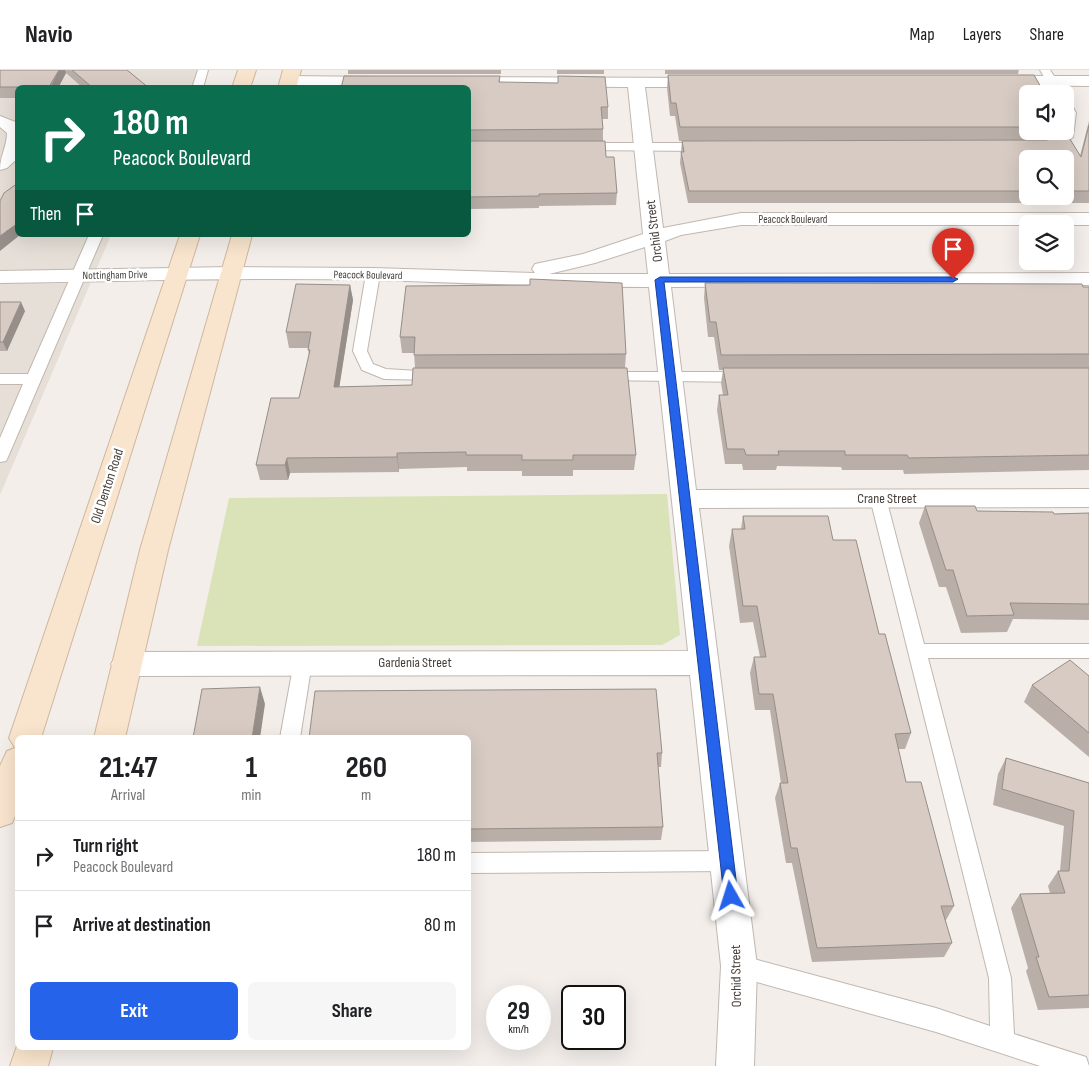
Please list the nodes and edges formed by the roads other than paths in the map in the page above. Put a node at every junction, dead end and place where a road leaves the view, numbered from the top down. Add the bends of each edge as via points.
1 (203, 70) edge
2 (247, 70) edge
3 (289, 80) edge
4 (450, 82) edge
5 (636, 82) junction
6 (725, 82) edge
7 (982, 82) edge
8 (1052, 82) edge
9 (1089, 82) edge
10 (394, 84) edge
11 (198, 85) edge
12 (242, 85) edge
13 (0, 121) edge
14 (15, 130) edge
15 (1063, 140) edge
16 (15, 146) edge
17 (714, 146) edge
18 (1032, 146) edge
19 (566, 147) edge
20 (644, 147) junction
21 (0, 164) edge
22 (1089, 219) edge
23 (95, 237) edge
24 (189, 237) edge
25 (241, 237) edge
26 (655, 237) junction
27 (231, 273) junction
28 (177, 274) junction
29 (373, 274) junction
30 (76, 276) junction
31 (0, 277) edge
32 (505, 278) junction
33 (1089, 279) edge
34 (660, 280) junction
35 (450, 377) edge
36 (588, 377) edge
37 (671, 377) junction
38 (761, 377) edge
39 (0, 379) edge
40 (33, 379) junction
41 (0, 457) edge
42 (878, 498) junction
43 (1089, 498) edge
44 (684, 499) junction
45 (918, 651) junction
46 (1089, 651) edge
47 (303, 662) junction
48 (705, 663) junction
49 (126, 664) junction
50 (26, 735) edge
51 (109, 735) edge
52 (291, 735) edge
53 (15, 769) edge
54 (0, 813) edge
55 (727, 861) junction
56 (471, 863) edge
57 (739, 966) junction
58 (1003, 1042) junction
59 (33, 1050) edge
60 (29, 1066) edge
61 (735, 1066) edge
62 (1077, 1066) edge

1 - 11 lane
2 - 12 main road
3 - 10 street
4 - 5 street
5 - 6 street
5 - 20 street, Orchid Street
7 - 8 street
8 - 9 street
13 - 14 street
15 - 18 lane via 1058,144
16 - 21 street
17 - 20 lane
19 - 20 lane
20 - 26 street, Orchid Street
22 - 26 street, Peacock Boulevard via 740,220 690,227
23 - 30 lane
24 - 28 main road, Old Denton Road
25 - 27 main road
26 - 32 street, Peacock Boulevard via 588,259
26 - 34 street, Orchid Street
27 - 28 street, Nottingham Drive
27 - 29 street, Peacock Boulevard
27 - 49 main road via 154,550
28 - 30 street, Nottingham Drive
28 - 50 main road, Old Denton Road
29 - 32 street, Peacock Boulevard
29 - 35 lane via 360,351 367,367 384,374
30 - 31 street, Nottingham Drive
30 - 40 lane
32 - 34 street, Peacock Boulevard
33 - 34 street, Peacock Boulevard
34 - 37 street, Orchid Street
36 - 37 lane
37 - 38 lane
37 - 44 street, Orchid Street
39 - 40 lane
40 - 41 lane
42 - 43 street, Crane Street
42 - 44 street, Crane Street
42 - 45 lane
44 - 48 street, Orchid Street
45 - 46 lane
45 - 58 lane via 1000,978
47 - 48 street, Gardenia Street
47 - 49 street, Gardenia Street
47 - 52 lane
48 - 55 street, Orchid Street
49 - 51 main road
53 - 54 main road
55 - 56 lane
55 - 57 street, Orchid Street
57 - 58 lane via 936,1020
57 - 61 street, Orchid Street
58 - 62 lane
59 - 60 main road

